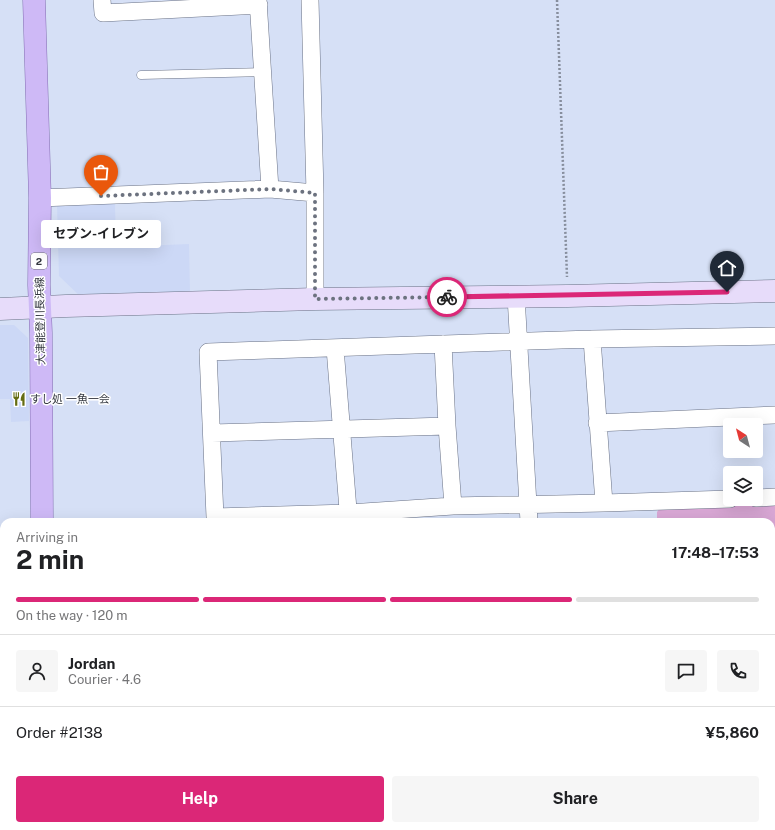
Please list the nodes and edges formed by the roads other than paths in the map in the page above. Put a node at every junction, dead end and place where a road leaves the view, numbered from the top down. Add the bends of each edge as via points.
1 (34, 0) edge
2 (102, 0) edge
3 (310, 0) edge
4 (258, 3) edge
5 (263, 72) junction
6 (141, 75) dead end
7 (270, 189) junction
8 (315, 193) junction
9 (40, 198) junction
10 (775, 291) edge
11 (516, 296) junction
12 (315, 299) junction
13 (40, 307) junction
14 (0, 310) edge
15 (775, 336) edge
16 (592, 339) junction
17 (518, 342) junction
18 (443, 344) junction
19 (335, 348) junction
20 (775, 414) edge
21 (597, 423) junction
22 (447, 426) junction
23 (342, 430) junction
24 (212, 433) junction
25 (775, 497) edge
26 (723, 498) edge
27 (763, 498) edge
28 (604, 503) junction
29 (528, 504) junction
30 (454, 506) junction
31 (349, 517) edge
32 (42, 518) edge
33 (529, 518) edge

1 - 9 main road, 大津能登川長浜線 / 2
2 - 4 street via 103,13
3 - 8 street
4 - 5 street
5 - 6 lane
5 - 7 street
7 - 8 street
7 - 9 street
8 - 12 street
9 - 13 main road, 大津能登川長浜線 / 2
10 - 11 street
11 - 12 street
11 - 17 street
12 - 13 street
13 - 14 street
13 - 32 main road, 大津能登川長浜線 / 2
15 - 16 street
16 - 17 street
16 - 21 street
17 - 18 street
17 - 29 street
18 - 19 street
18 - 22 street
19 - 23 street
19 - 24 street via 208,352
20 - 21 street
21 - 28 street
22 - 23 street
22 - 30 street
23 - 24 street
23 - 31 street
24 - 31 street via 215,517
25 - 27 street
26 - 28 street
28 - 29 street
29 - 30 street
29 - 33 street
30 - 31 street

